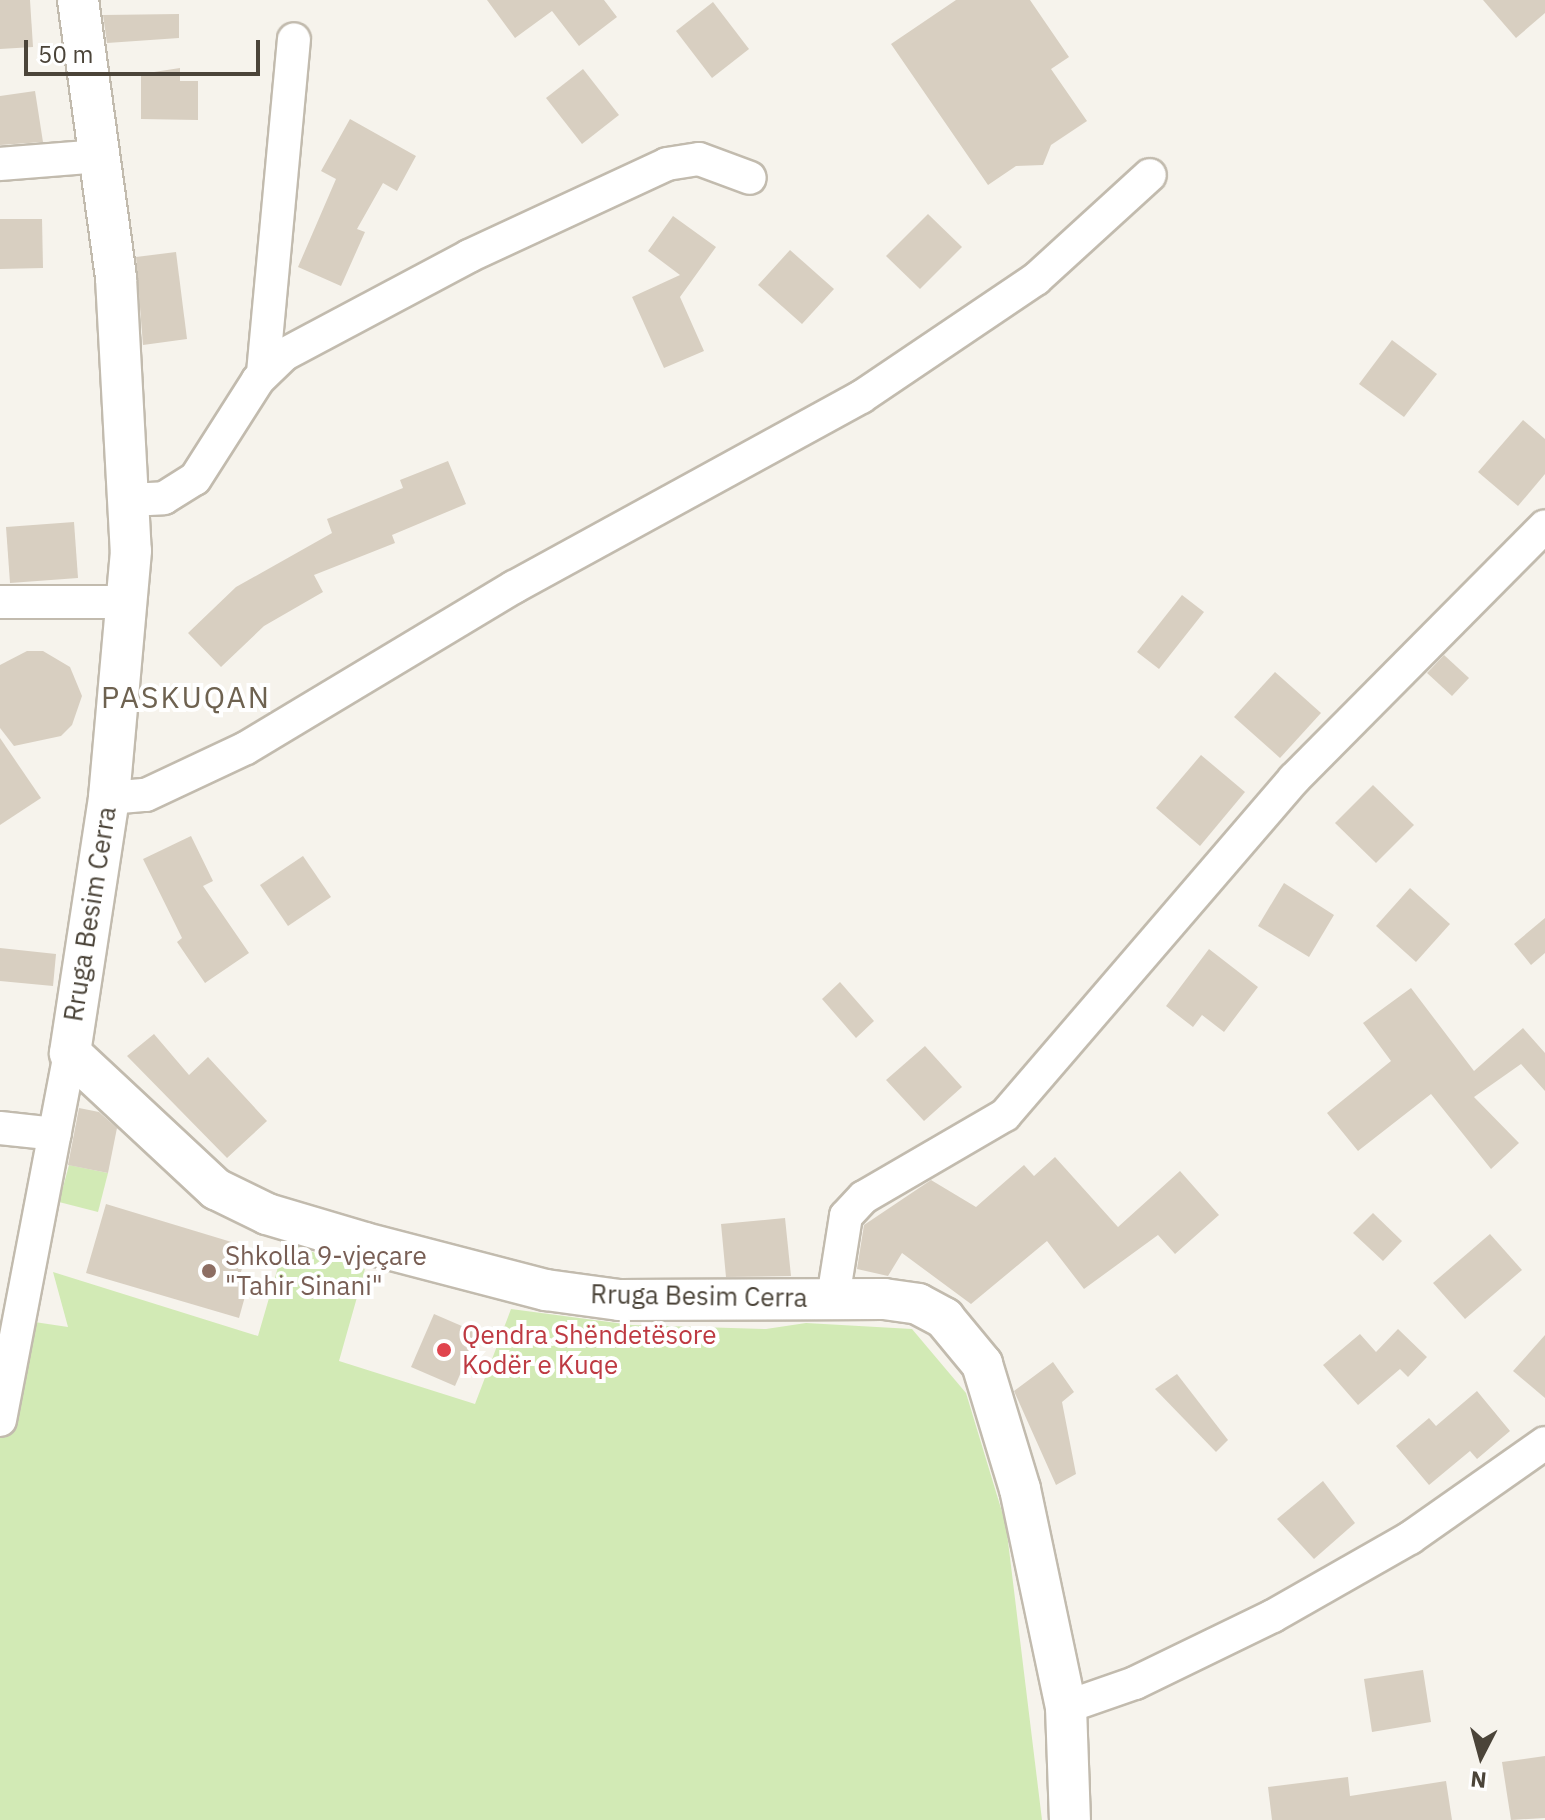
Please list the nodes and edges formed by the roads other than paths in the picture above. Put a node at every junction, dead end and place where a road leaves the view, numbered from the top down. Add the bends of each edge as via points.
1 (78, 0) edge
2 (294, 39) dead end
3 (100, 156) junction
4 (0, 164) edge
5 (1150, 175) dead end
6 (750, 178) dead end
7 (263, 373) junction
8 (129, 500) junction
9 (1545, 526) edge
10 (0, 602) edge
11 (129, 602) junction
12 (109, 798) junction
13 (70, 1053) junction
14 (0, 1128) edge
15 (55, 1134) junction
16 (833, 1298) junction
17 (0, 1420) edge
18 (1545, 1443) edge
19 (1066, 1707) junction
20 (1070, 1820) edge

1 - 3 street, Rruga Besim Cerra
2 - 7 street
3 - 4 street
3 - 8 street, Rruga Besim Cerra via 116,278
5 - 12 street via 1048,270 861,397 514,587 246,748 146,795
6 - 7 street via 699,159 667,164 469,256 285,354
7 - 8 street via 195,479 164,498
8 - 11 street, Rruga Besim Cerra
9 - 16 street via 1294,779 1005,1115 864,1197 846,1216
10 - 11 street
11 - 12 street, Rruga Besim Cerra
12 - 13 street, Rruga Besim Cerra
13 - 15 street
13 - 16 street, Rruga Besim Cerra via 185,1167 267,1214 546,1290 619,1300
14 - 15 street
15 - 17 street
16 - 19 street, Rruga Besim Cerra via 918,1304 955,1328 982,1364 1020,1489
18 - 19 street via 1410,1538 1273,1616 1135,1683
19 - 20 street, Rruga Besim Cerra

